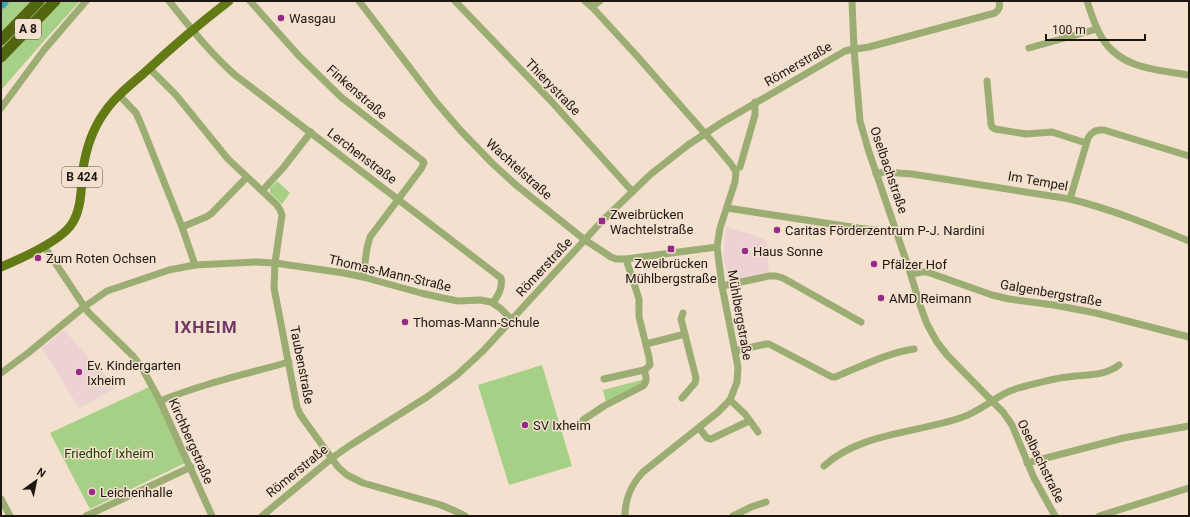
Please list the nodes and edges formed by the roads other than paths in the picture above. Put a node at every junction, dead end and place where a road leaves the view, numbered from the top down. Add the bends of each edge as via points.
1 (39, 1) edge
2 (55, 1) edge
3 (86, 1) edge
4 (169, 1) edge
5 (228, 1) edge
6 (250, 1) edge
7 (359, 1) edge
8 (455, 1) edge
9 (585, 1) edge
10 (600, 1) edge
11 (852, 1) edge
12 (999, 1) edge
13 (1087, 1) edge
14 (592, 7) junction
15 (1097, 29) junction
16 (193, 30) junction
17 (1, 40) edge
18 (1029, 48) dead end
19 (854, 49) junction
20 (1, 57) edge
21 (149, 68) junction
22 (1189, 75) edge
23 (987, 81) dead end
24 (119, 95) junction
25 (755, 102) junction
26 (1, 108) edge
27 (311, 132) junction
28 (705, 133) junction
29 (1086, 143) junction
30 (1189, 156) edge
31 (740, 167) dead end
32 (876, 174) junction
33 (247, 177) junction
34 (262, 191) junction
35 (632, 191) junction
36 (1070, 199) junction
37 (398, 200) junction
38 (727, 208) junction
39 (182, 226) junction
40 (896, 230) junction
41 (585, 240) junction
42 (1189, 241) edge
43 (44, 246) junction
44 (717, 247) junction
45 (626, 259) junction
46 (276, 263) junction
47 (195, 266) junction
48 (1, 268) edge
49 (911, 274) junction
50 (363, 277) junction
51 (722, 286) junction
52 (493, 303) junction
53 (84, 307) junction
54 (683, 313) dead end
55 (512, 320) junction
56 (861, 322) dead end
57 (685, 334) junction
58 (1189, 337) edge
59 (646, 344) junction
60 (914, 349) dead end
61 (735, 351) junction
62 (289, 362) junction
63 (1119, 365) dead end
64 (644, 370) junction
65 (1, 373) edge
66 (604, 379) dead end
67 (682, 398) dead end
68 (730, 400) junction
69 (160, 401) junction
70 (992, 401) junction
71 (583, 420) dead end
72 (749, 421) junction
73 (1189, 426) edge
74 (699, 428) junction
75 (758, 432) dead end
76 (332, 458) junction
77 (1028, 463) junction
78 (824, 466) dead end
79 (191, 467) junction
80 (1189, 488) edge
81 (1, 499) edge
82 (766, 502) dead end
83 (10, 516) edge
84 (86, 516) edge
85 (212, 516) edge
86 (262, 516) edge
87 (465, 516) edge
88 (624, 516) edge
89 (733, 516) edge
90 (1055, 516) edge
91 (1099, 516) edge

1 - 17 highway, A 8
2 - 20 highway, A 8
3 - 26 street via 44,50
4 - 16 street, Lerchenstraße
5 - 16 main road, B 424
6 - 37 street, Finkenstraße via 299,56 341,97 423,161 421,169
7 - 41 street, Wachtelstraße via 461,131 516,185
8 - 35 street, Thierystraße via 551,101
9 - 14 street
10 - 14 street
11 - 19 street, Oselbachstraße
12 - 19 street, Römerstraße via 995,13
13 - 15 street
14 - 28 street
15 - 18 street
15 - 22 street via 1112,50 1125,60 1144,68
16 - 21 main road, B 424
16 - 27 street, Lerchenstraße via 220,62 235,75
19 - 25 street, Römerstraße via 845,51
19 - 32 street, Oselbachstraße via 860,121
21 - 24 main road, B 424
21 - 33 street, Taubenstraße via 176,95 212,140
23 - 29 street via 991,124 995,129 1026,134 1052,132
24 - 39 street via 136,113
24 - 43 main road, B 424 via 104,112 91,135 74,221 62,235
25 - 28 street, Römerstraße
25 - 31 street via 755,115
27 - 34 street
27 - 37 street, Lerchenstraße
28 - 35 street, Römerstraße via 669,159
28 - 38 street, Mühlbergstraße via 736,172
29 - 30 street via 1091,134 1100,130
29 - 36 street
32 - 36 street, Im Tempel via 912,174
32 - 40 street, Oselbachstraße
33 - 34 street, Taubenstraße
33 - 39 street via 211,214
34 - 46 street, Taubenstraße via 282,215
35 - 41 street, Römerstraße
36 - 42 street, Im Tempel via 1118,213
37 - 50 street via 370,236
37 - 52 street, Lerchenstraße via 501,278 501,289
38 - 40 street via 865,229
38 - 44 street, Mühlbergstraße
39 - 47 street
40 - 49 street, Oselbachstraße
41 - 45 street, Wachtelstraße via 611,257
41 - 55 street, Römerstraße
43 - 48 main road, B 424
43 - 53 street, Kirchbergstraße
44 - 45 street, Wachtelstraße
44 - 51 street, Mühlbergstraße
45 - 59 street via 639,299 639,317
46 - 47 street, Thomas-Mann-Straße via 237,262
46 - 50 street, Thomas-Mann-Straße
46 - 62 street, Taubenstraße via 274,288
47 - 53 street, Thomas-Mann-Straße via 169,270 116,287
49 - 58 street, Galgenbergstraße via 926,272 1009,299 1096,313
49 - 70 street, Oselbachstraße via 927,324 937,342
50 - 52 street, Thomas-Mann-Straße via 421,294 458,301 480,300
51 - 56 street via 776,276
51 - 61 street, Mühlbergstraße
52 - 55 street
53 - 65 street, Thomas-Mann-Straße
53 - 69 street, Kirchbergstraße via 138,361
54 - 57 street via 681,319
55 - 76 street, Römerstraße via 452,379
57 - 59 street
57 - 67 street via 696,378 695,383
59 - 64 street via 650,364
60 - 61 street via 891,354 834,377 770,344
61 - 68 street, Mühlbergstraße via 737,382
62 - 69 street via 176,394
62 - 76 street, Taubenstraße via 300,414
63 - 70 street via 1104,373 1069,376 1019,387
64 - 66 street
64 - 71 street via 647,379 643,386
68 - 72 street
68 - 74 street, Mühlbergstraße
69 - 79 street, Kirchbergstraße
70 - 77 street, Oselbachstraße via 1012,425
70 - 78 street via 961,418 867,441 847,450
72 - 74 street via 711,439
72 - 75 street
73 - 77 street via 1123,438
74 - 88 street, Mühlbergstraße via 637,478 626,500
76 - 86 street, Römerstraße
76 - 87 street, Taubenstraße via 343,472 356,480
77 - 90 street, Oselbachstraße
79 - 84 street
79 - 85 street, Kirchbergstraße
80 - 91 street
81 - 83 street
82 - 89 street

